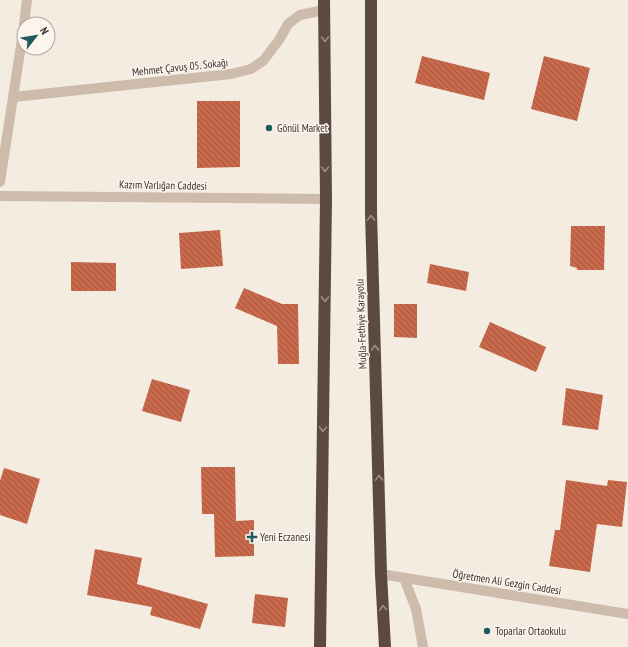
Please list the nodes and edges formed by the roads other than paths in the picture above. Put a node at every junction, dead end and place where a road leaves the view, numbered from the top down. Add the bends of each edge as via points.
1 (27, 0) edge
2 (371, 0) edge
3 (324, 5) edge
4 (25, 16) edge
5 (19, 56) edge
6 (13, 97) junction
7 (0, 182) edge
8 (0, 196) edge
9 (326, 199) junction
10 (381, 574) junction
11 (404, 578) junction
12 (628, 614) edge
13 (320, 647) edge
14 (384, 647) edge
15 (423, 647) edge

1 - 4 street
10 -> 2 highway, Muğla-Fethiye Karayolu via 371,212
3 - 6 street, Mehmet Çavuş 05. Sokağı via 300,15 288,24 263,61 251,69 231,74
3 -> 9 highway
5 - 6 street
6 - 7 street
8 - 9 street, Kazım Varlığan Caddesi
9 -> 13 highway
10 - 11 street, Öğretmen Ali Gezgin Caddesi
14 -> 10 highway, Muğla-Fethiye Karayolu
11 - 12 street, Öğretmen Ali Gezgin Caddesi
11 - 15 street via 416,609

